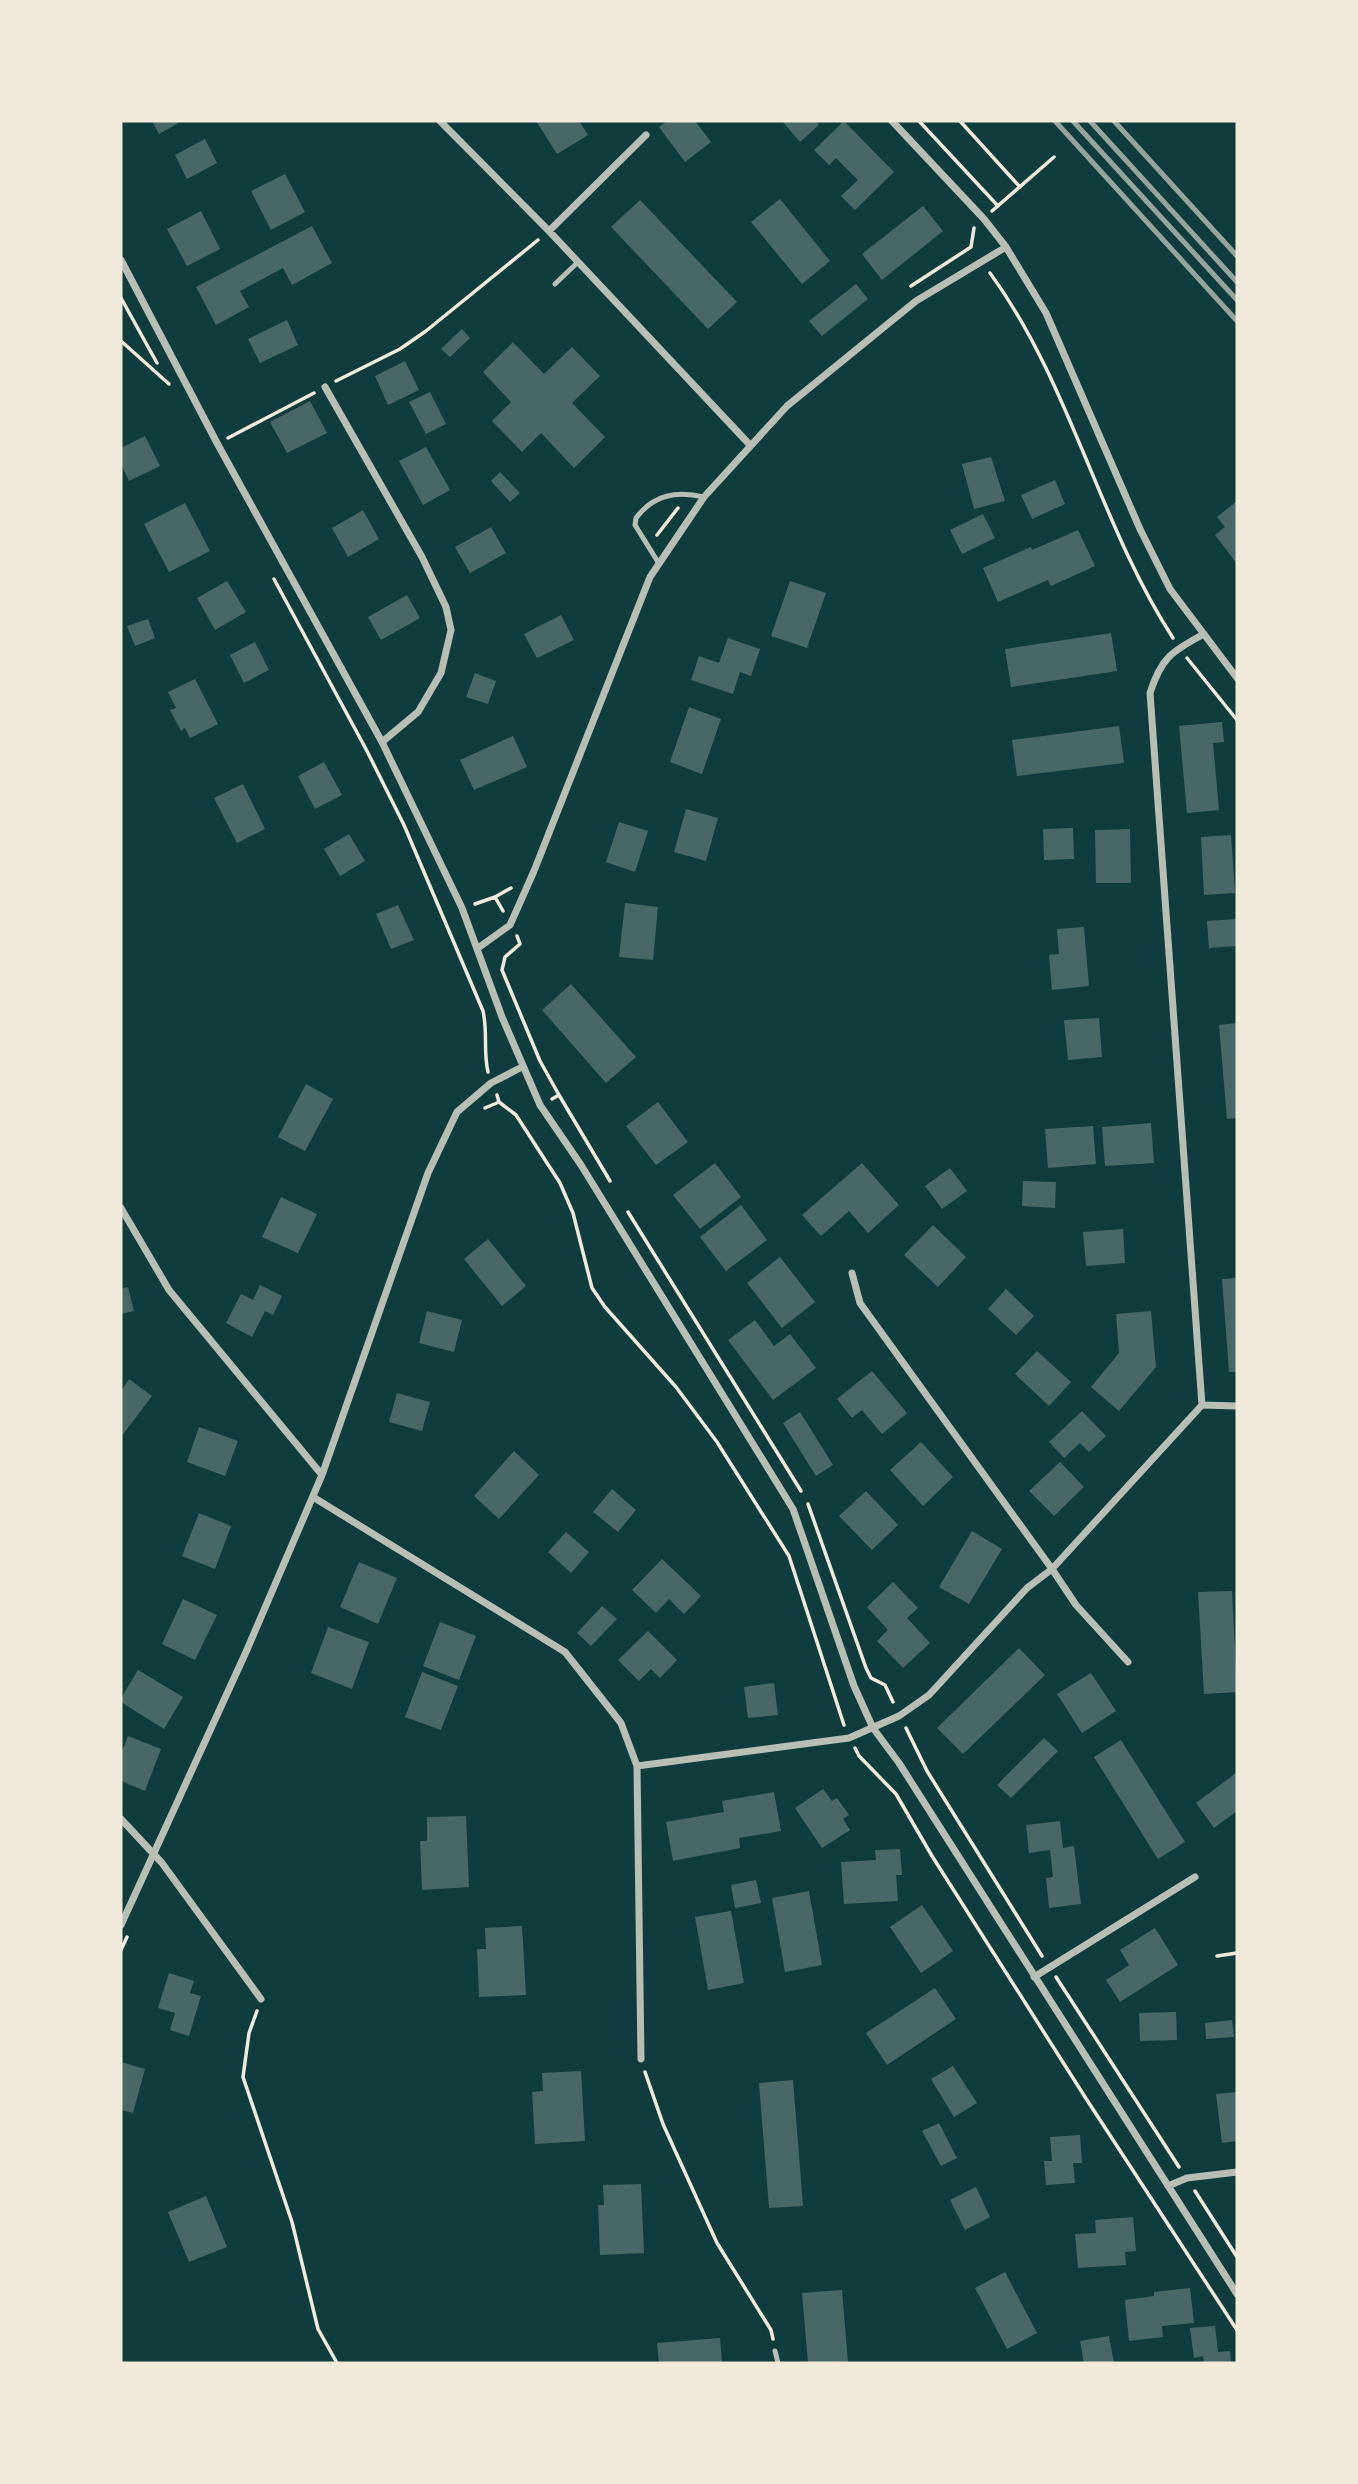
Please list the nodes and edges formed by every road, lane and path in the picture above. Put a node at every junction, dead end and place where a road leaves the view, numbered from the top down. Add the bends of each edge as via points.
1 (440, 121) edge
2 (892, 121) edge
3 (919, 121) edge
4 (961, 121) edge
5 (646, 135) dead end
6 (1054, 158) dead end
7 (1020, 187) junction
8 (998, 206) junction
9 (984, 219) junction
10 (549, 231) junction
11 (971, 247) junction
12 (1006, 247) junction
13 (121, 260) edge
14 (578, 262) junction
15 (982, 262) junction
16 (555, 284) dead end
17 (911, 285) dead end
18 (121, 341) edge
19 (169, 384) dead end
20 (325, 387) junction
21 (217, 443) junction
22 (750, 445) junction
23 (688, 494) junction
24 (704, 497) junction
25 (649, 547) junction
26 (658, 562) junction
27 (1204, 634) junction
28 (1179, 648) junction
29 (1237, 678) edge
30 (1237, 720) edge
31 (382, 742) junction
32 (511, 888) dead end
33 (495, 897) junction
34 (462, 908) junction
35 (443, 916) dead end
36 (510, 925) junction
37 (478, 948) junction
38 (522, 1067) junction
39 (559, 1096) dead end
40 (121, 1208) edge
41 (852, 1273) dead end
42 (1202, 1405) junction
43 (1237, 1406) edge
44 (322, 1475) junction
45 (313, 1497) junction
46 (1052, 1569) junction
47 (1128, 1662) dead end
48 (873, 1728) junction
49 (849, 1738) junction
50 (637, 1766) junction
51 (121, 1819) edge
52 (155, 1855) junction
53 (1195, 1877) dead end
54 (121, 1925) edge
55 (1237, 1953) edge
56 (1217, 1956) dead end
57 (1034, 1977) junction
58 (261, 1999) joint
59 (641, 2059) joint
60 (1237, 2172) edge
61 (1168, 2186) junction
62 (1237, 2294) edge
63 (1237, 2330) edge
64 (775, 2351) joint
65 (337, 2363) edge
66 (778, 2363) edge

1 - 10 street
2 - 9 street
3 - 8 path
4 - 7 path
5 - 10 street
6 - 7 path
7 - 8 path
8 - 9 path
9 - 11 path via 973,228
9 - 12 street
10 - 14 street
10 - 20 path via 426,331
11 - 15 path
11 - 17 path
12 - 15 street
12 - 27 street via 1046,313 1170,589
13 - 21 street
14 - 16 lane
14 - 22 street
15 - 22 street via 916,301 787,407
15 - 28 path via 1006,295 1052,380 1149,600
18 - 19 path
20 - 21 path
20 - 31 street via 422,556 451,629 441,673 418,712
21 - 31 street
22 - 24 street
23 - 24 lane
23 - 25 path
23 - 25 lane via 664,495 636,518 635,525
24 - 26 street
25 - 26 lane
26 - 36 street
27 - 28 street
27 - 29 street
28 - 30 path
28 - 42 street via 1157,671 1150,693
31 - 34 street
32 - 33 path
33 - 34 path
33 - 36 path
34 - 35 path
34 - 37 street
36 - 37 street
36 - 39 path via 520,944 505,957 502,970
37 - 38 street
38 - 44 street via 491,1083 457,1112 428,1173
38 - 48 street via 553,1126 793,1509
40 - 44 street via 169,1290
41 - 46 street via 860,1303
42 - 43 street
42 - 46 street
44 - 45 street
45 - 50 street via 565,1652 621,1723
45 - 52 street
46 - 47 street via 1076,1605
46 - 48 street via 1027,1588 929,1695
48 - 49 street
48 - 57 street
49 - 50 street
49 - 63 path via 859,1756 897,1794 932,1856
50 - 59 street
51 - 52 street
52 - 54 street
52 - 58 street
53 - 57 street
55 - 56 path
57 - 61 street
58 - 65 path via 249,2033 243,2077 292,2222 318,2329
59 - 64 path via 663,2124 717,2243 771,2330
60 - 61 street via 1187,2178
61 - 62 street
64 - 66 lane

